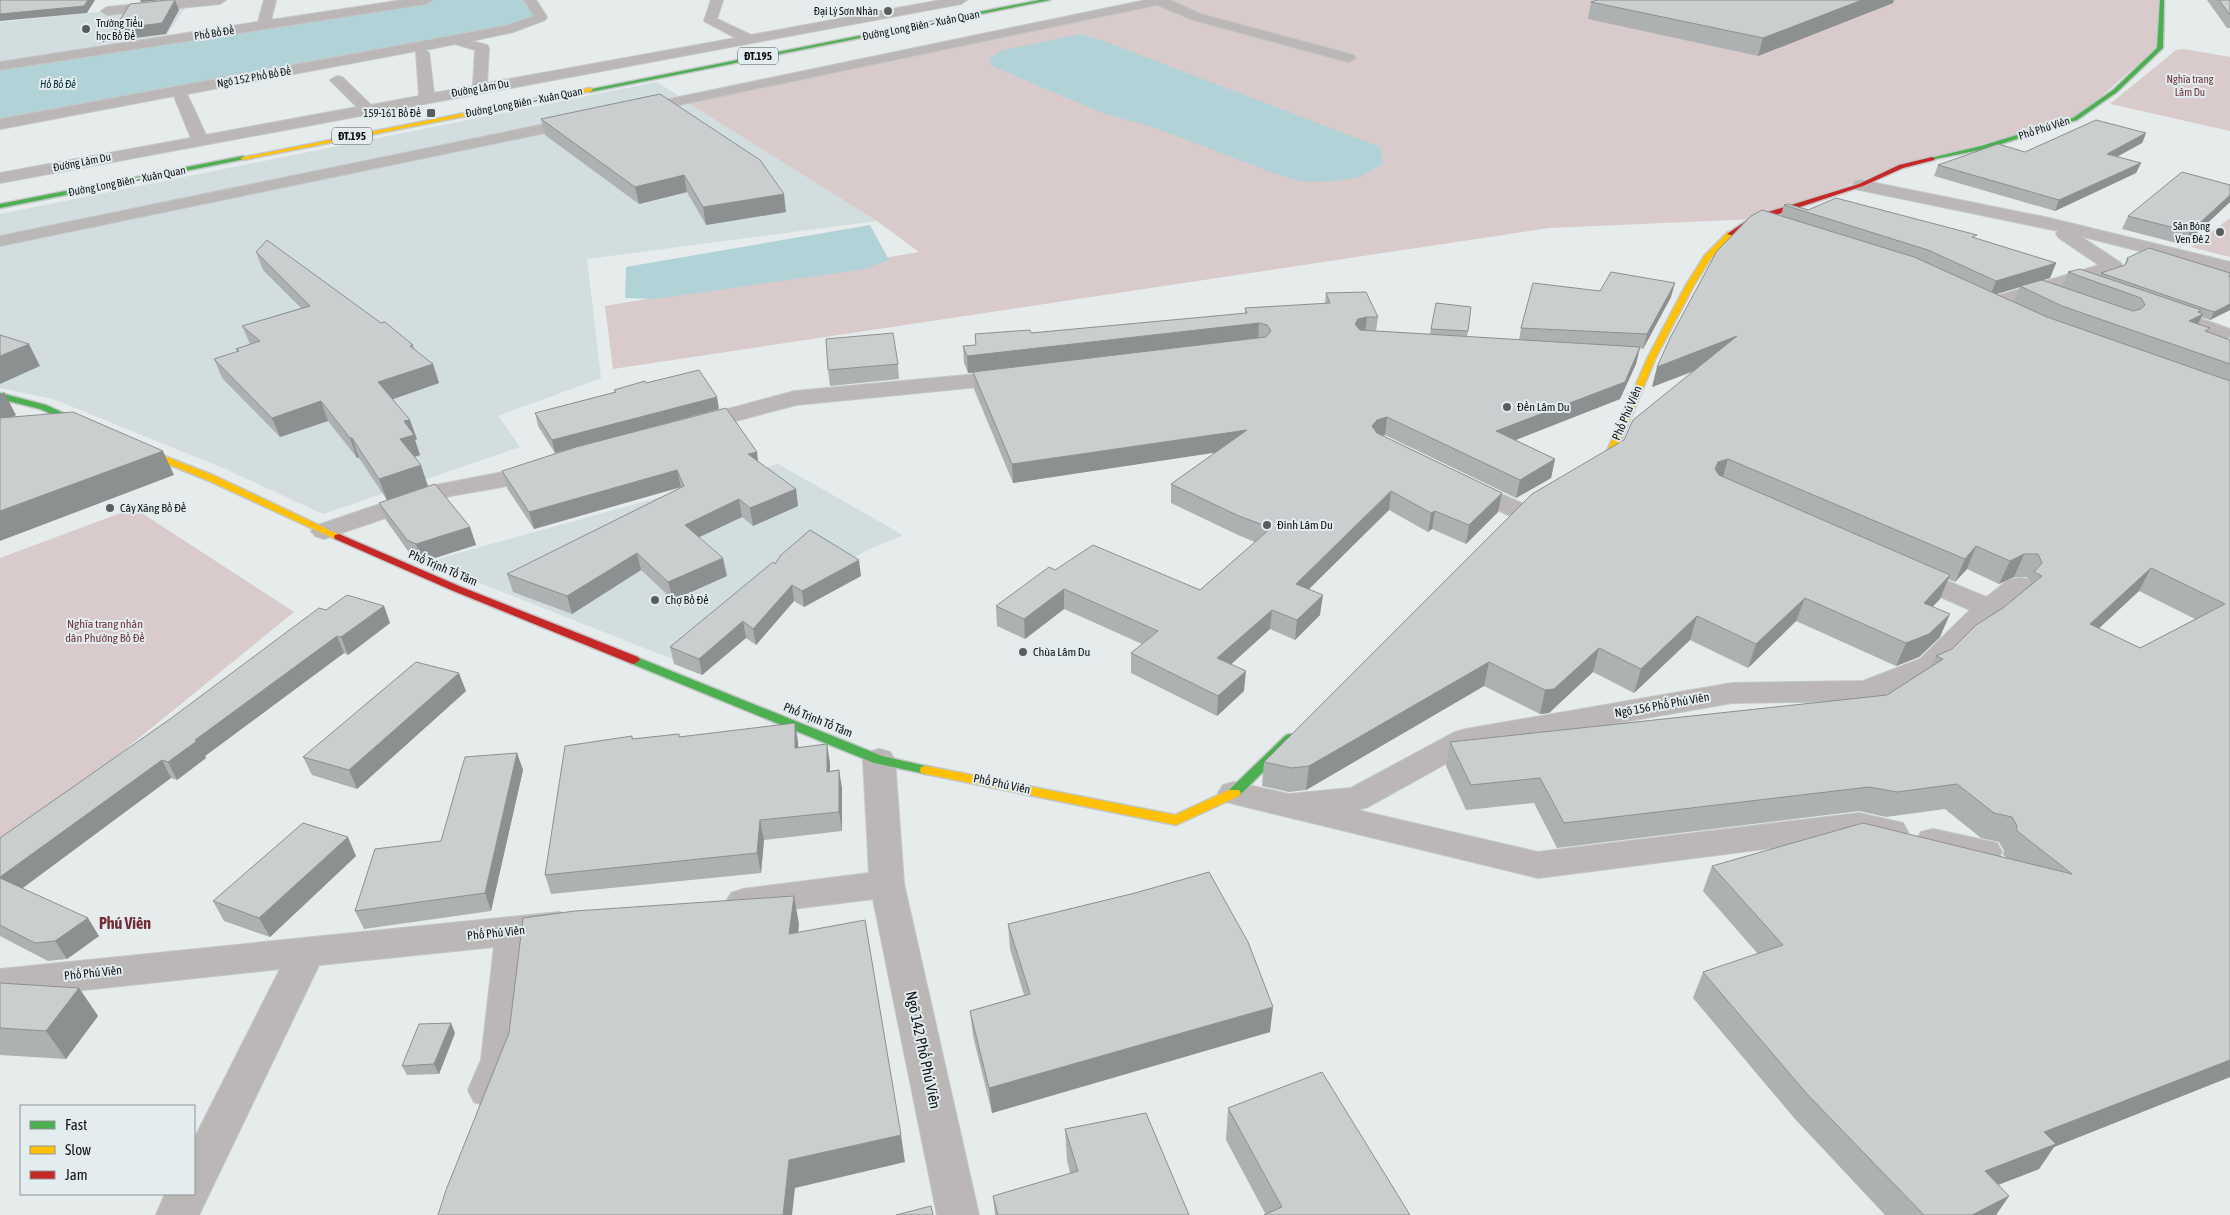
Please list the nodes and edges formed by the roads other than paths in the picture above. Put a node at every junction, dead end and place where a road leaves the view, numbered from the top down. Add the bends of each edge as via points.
1 (220, 0) edge
2 (270, 0) edge
3 (427, 0) edge
4 (530, 0) edge
5 (716, 0) edge
6 (961, 0) edge
7 (1024, 0) edge
8 (1048, 0) edge
9 (2162, 0) edge
10 (1161, 1) edge
11 (107, 11) dead end
12 (993, 11) junction
13 (263, 26) junction
14 (749, 39) junction
15 (455, 40) junction
16 (422, 53) dead end
17 (1349, 58) dead end
18 (0, 66) edge
19 (704, 67) junction
20 (337, 80) dead end
21 (480, 88) junction
22 (179, 91) junction
23 (426, 98) junction
24 (367, 109) junction
25 (626, 112) edge
26 (597, 118) edge
27 (0, 124) edge
28 (200, 140) junction
29 (0, 178) edge
30 (1861, 185) junction
31 (0, 206) edge
32 (1755, 219) junction
33 (2049, 223) junction
34 (1783, 228) edge
35 (0, 241) edge
36 (2230, 268) edge
37 (2072, 279) junction
38 (2098, 289) edge
39 (2035, 291) junction
40 (2062, 300) edge
41 (2143, 304) edge
42 (2012, 316) edge
43 (2223, 332) dead end
44 (1034, 375) edge
45 (0, 396) edge
46 (674, 430) edge
47 (107, 435) edge
48 (124, 443) edge
49 (564, 460) edge
50 (1446, 475) edge
51 (1576, 475) edge
52 (1517, 511) edge
53 (324, 531) junction
54 (1890, 564) edge
55 (2017, 584) dead end
56 (1988, 608) junction
57 (1298, 730) edge
58 (879, 760) junction
59 (1234, 793) junction
60 (1288, 806) junction
61 (1984, 852) edge
62 (888, 884) junction
63 (708, 907) edge
64 (591, 922) edge
65 (514, 932) junction
66 (307, 952) junction
67 (0, 984) edge
68 (475, 1124) edge
69 (195, 1178) edge
70 (187, 1195) edge
71 (177, 1215) edge
72 (958, 1215) edge

1 - 11 street
2 - 13 street
3 - 13 street, Phố Bồ Đề
4 - 15 street, Ngõ 152 Phố Bồ Đề via 541,16 531,22
5 - 14 street via 710,21
6 - 14 street, Đường Lâm Du
7 - 12 street
8 - 12 street, Đường Long Biên – Xuân Quan
9 - 30 street, Phố Phú Viên via 2160,48 2114,91 2075,119 1983,148 1901,166
10 - 17 street via 1196,17
10 - 25 street
12 - 19 street, Đường Long Biên – Xuân Quan / ĐT.195
13 - 18 street, Phố Bồ Đề
14 - 19 street
14 - 21 street, Đường Lâm Du
15 - 21 street via 482,48
15 - 22 street, Ngõ 152 Phố Bồ Đề
16 - 23 street
19 - 31 street, Đường Long Biên – Xuân Quan / ĐT.195
20 - 24 street
21 - 23 street, Đường Lâm Du
22 - 27 street, Ngõ 152 Phố Bồ Đề
22 - 28 street
23 - 24 street, Đường Lâm Du
24 - 28 street, Đường Lâm Du
26 - 35 street
28 - 29 street, Đường Lâm Du
30 - 32 street, Phố Phú Viên
30 - 33 street, Phố Phú Viên
32 - 34 street
32 - 51 street, Phố Phú Viên via 1729,235 1708,257 1642,357 1610,455
33 - 36 street, Phố Phú Viên
33 - 37 street via 2114,267
37 - 38 street
37 - 39 street
39 - 40 street
39 - 42 street via 1979,301
41 - 43 street
44 - 46 street via 795,398
45 - 47 street via 43,407
48 - 53 street, Phố Trịnh Tố Tâm via 212,478
49 - 53 street via 502,480 445,490
50 - 52 street
53 - 58 street, Phố Trịnh Tố Tâm via 455,588
54 - 56 street
55 - 56 street, Ngõ 156 Phố Phú Viên
56 - 60 street, Ngõ 156 Phố Phú Viên via 1930,664 1867,691 1732,693 1466,739 1357,798
57 - 59 street, Phố Phú Viên
58 - 59 street, Phố Phú Viên via 1176,820
58 - 62 street
59 - 60 street
60 - 61 street via 1538,865 1859,825
62 - 63 street
62 - 72 street, Ngõ 142 Phố Phú Viên
64 - 65 street, Phố Phú Viên
65 - 66 street, Phố Phú Viên
65 - 68 street via 500,1060
66 - 67 street, Phố Phú Viên
66 - 69 street
70 - 71 street

